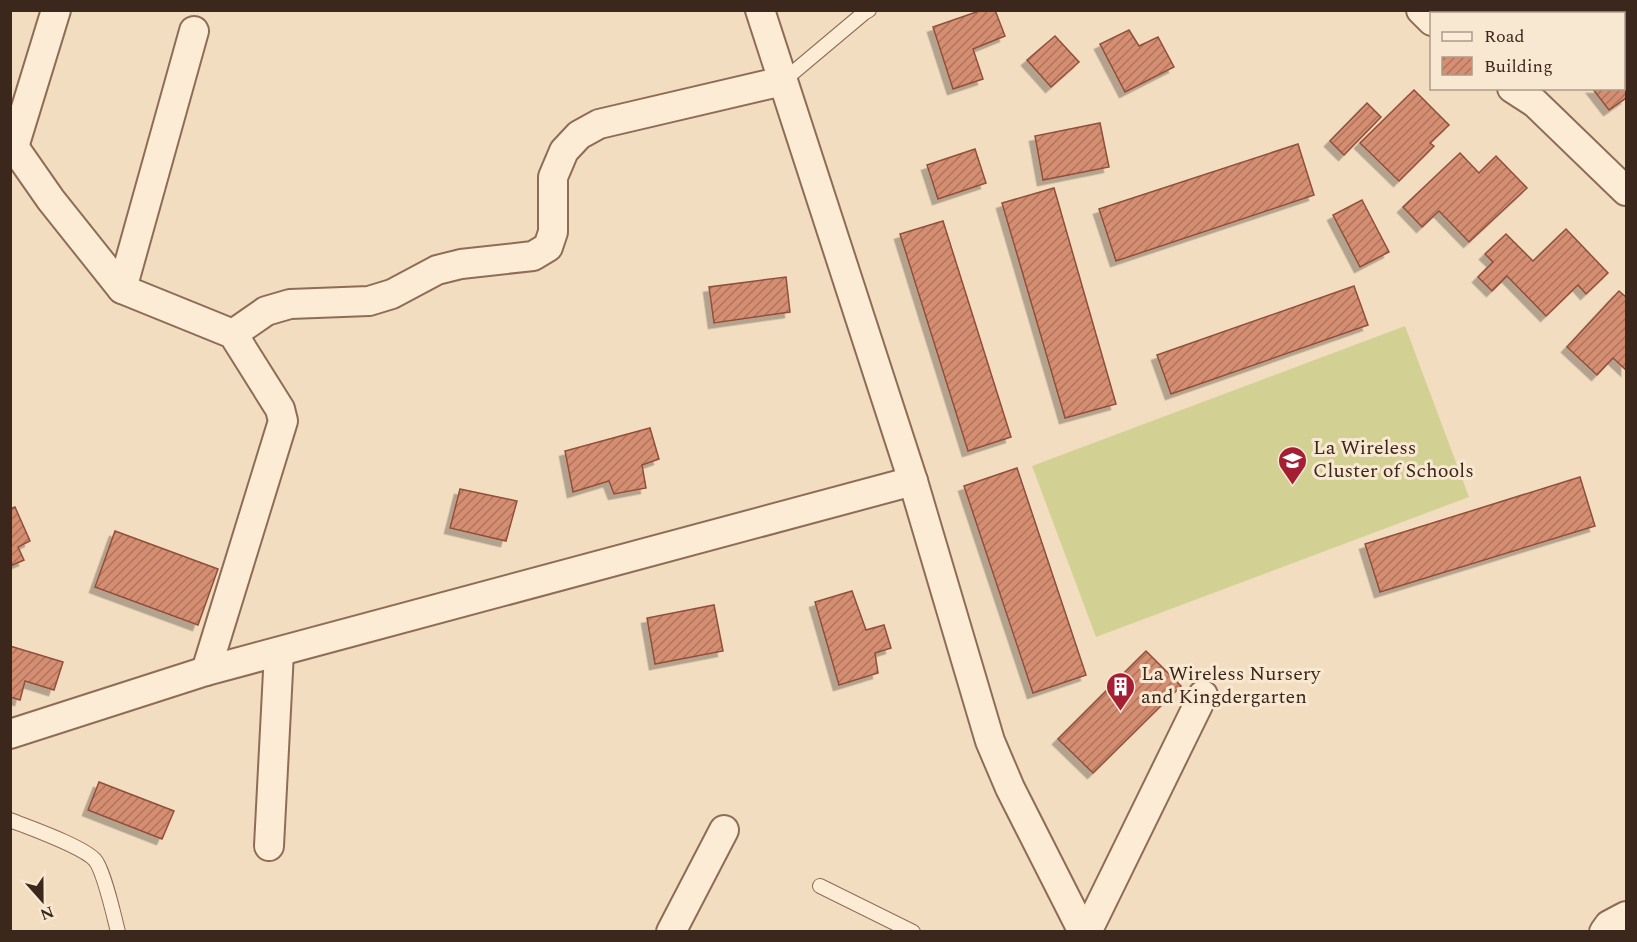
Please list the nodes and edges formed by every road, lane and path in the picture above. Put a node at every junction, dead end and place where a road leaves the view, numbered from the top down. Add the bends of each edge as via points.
1 (56, 10) edge
2 (760, 10) edge
3 (869, 10) edge
4 (194, 31) dead end
5 (783, 81) junction
6 (1524, 93) edge
7 (12, 146) edge
8 (1626, 191) edge
9 (122, 289) junction
10 (233, 334) junction
11 (913, 481) junction
12 (279, 652) junction
13 (206, 671) junction
14 (1203, 695) dead end
15 (10, 734) edge
16 (10, 819) edge
17 (724, 830) dead end
18 (269, 846) dead end
19 (820, 886) dead end
20 (1626, 916) edge
21 (118, 932) edge
22 (671, 932) edge
23 (913, 932) edge
24 (1085, 932) edge
25 (1604, 932) edge

1 - 7 street
2 - 5 street
3 - 5 lane
4 - 9 street
5 - 10 street via 598,124 579,135 564,151 553,177 553,232 548,248 533,256 436,270 392,294 369,301 290,303 266,311
5 - 11 street
6 - 8 street
7 - 9 street
9 - 10 street
10 - 13 street via 280,409 283,421
11 - 12 street
11 - 24 street via 990,741 1010,788
12 - 13 street
12 - 18 street
13 - 15 street
14 - 24 street
16 - 21 lane via 95,860
17 - 22 street
19 - 23 lane
20 - 25 street

